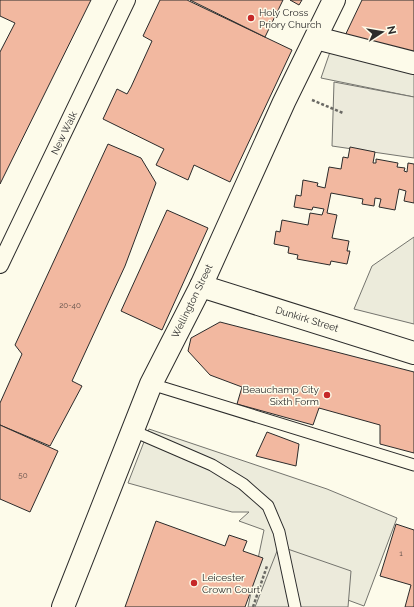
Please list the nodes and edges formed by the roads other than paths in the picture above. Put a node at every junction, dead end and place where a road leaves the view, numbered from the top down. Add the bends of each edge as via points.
1 (127, 0) edge
2 (334, 0) edge
3 (316, 38) junction
4 (414, 63) edge
5 (0, 265) edge
6 (201, 286) junction
7 (414, 353) edge
8 (151, 384) junction
9 (131, 430) junction
10 (414, 465) edge
11 (63, 607) edge
12 (295, 607) edge

1 - 5 street, New Walk
2 - 3 street, Wellington Street
3 - 4 street
3 - 6 street, Wellington Street via 289,90
6 - 7 street, Dunkirk Street
6 - 8 street, Wellington Street
8 - 9 street, Wellington Street
8 - 10 lane
9 - 11 street, Wellington Street
9 - 12 lane via 212,465 243,484 268,506 279,532

